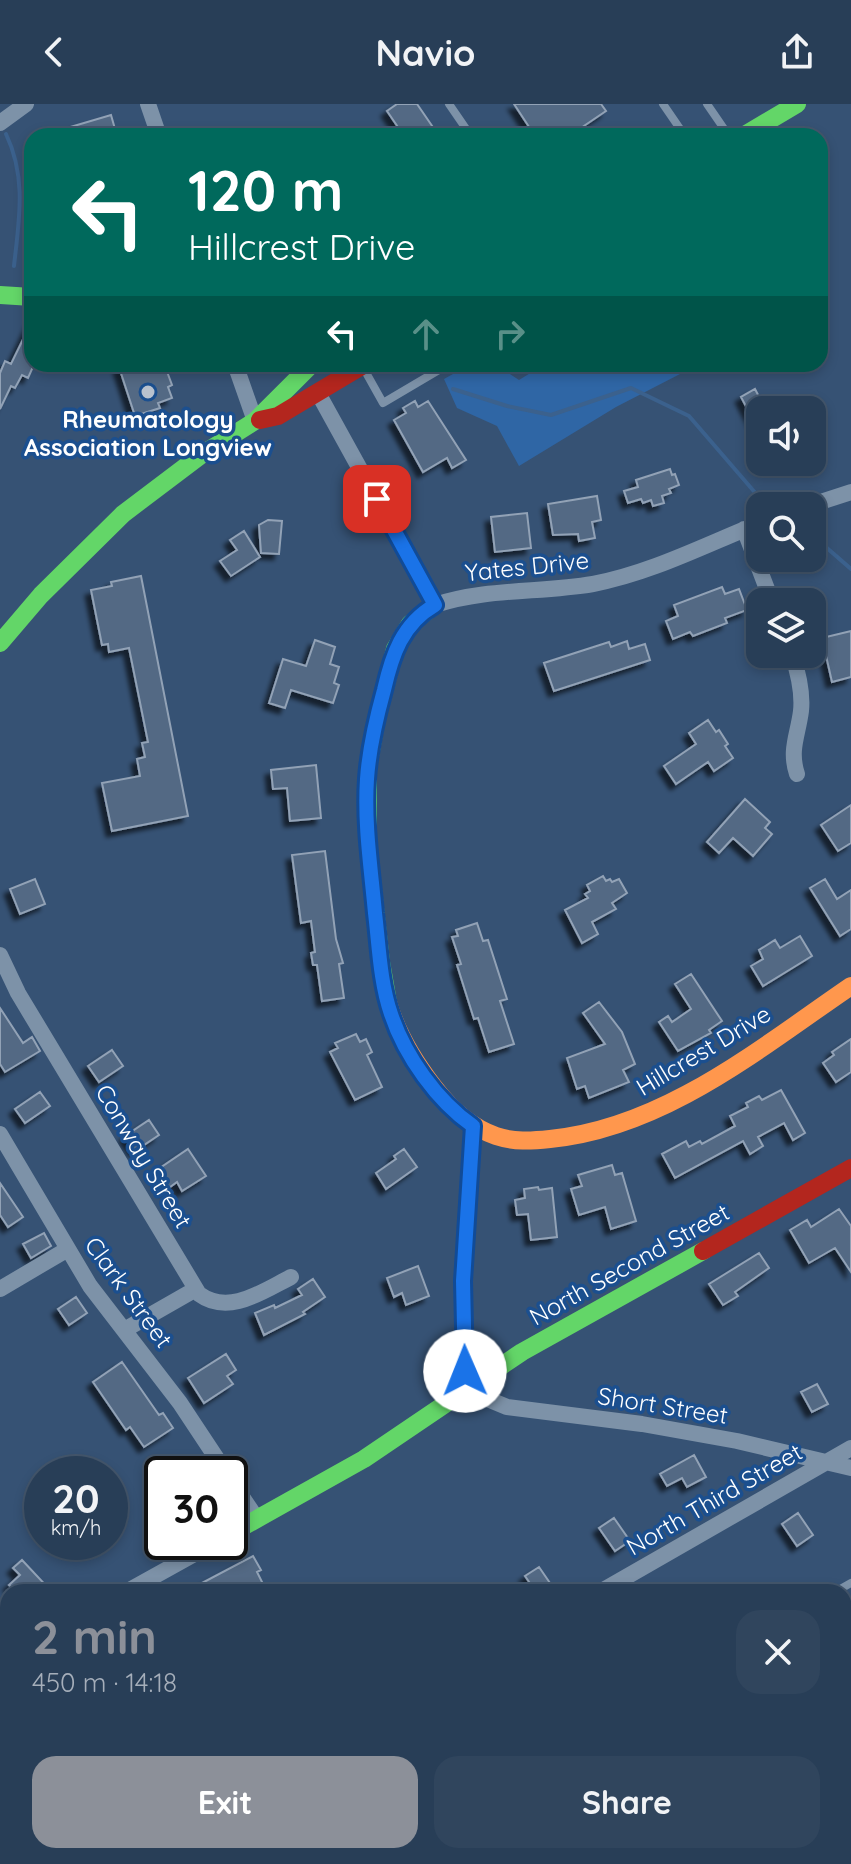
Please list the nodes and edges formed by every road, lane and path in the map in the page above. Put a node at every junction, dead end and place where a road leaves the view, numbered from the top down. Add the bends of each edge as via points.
1 (26, 104) edge
2 (148, 104) edge
3 (449, 104) edge
4 (663, 104) edge
5 (707, 104) edge
6 (797, 104) edge
7 (0, 123) edge
8 (156, 128) edge
9 (466, 128) edge
10 (680, 128) edge
11 (724, 128) edge
12 (756, 128) edge
13 (0, 295) edge
14 (24, 296) edge
15 (238, 372) edge
16 (304, 372) edge
17 (352, 372) edge
18 (368, 372) edge
19 (435, 372) edge
20 (318, 393) junction
21 (255, 421) junction
22 (851, 492) edge
23 (826, 500) edge
24 (746, 528) edge
25 (435, 605) junction
26 (0, 643) edge
27 (795, 668) edge
28 (797, 774) dead end
29 (0, 955) edge
30 (851, 986) edge
31 (473, 1126) junction
32 (0, 1134) edge
33 (850, 1171) edge
34 (68, 1249) junction
35 (291, 1277) dead end
36 (0, 1289) edge
37 (196, 1289) junction
38 (126, 1329) junction
39 (471, 1388) junction
40 (851, 1448) edge
41 (215, 1456) edge
42 (828, 1461) junction
43 (851, 1468) edge
44 (248, 1506) edge
45 (257, 1519) junction
46 (248, 1524) edge
47 (184, 1560) edge
48 (140, 1584) edge
49 (614, 1584) edge

1 - 7 street
2 - 8 street
3 - 9 lane
4 - 10 lane
5 - 11 lane
6 - 12 street
13 - 14 street
15 - 21 street
16 - 21 street
17 - 20 street
18 - 19 lane via 383,403
20 - 21 street via 278,416
20 - 25 street
21 - 26 street via 123,514
22 - 23 street
24 - 25 street, Yates Drive via 616,579 467,596
25 - 31 street, Hillcrest Drive via 407,627 387,675 370,752 367,826 391,1015 435,1091
27 - 28 street via 801,693 792,754
29 - 37 street, Conway Street
30 - 31 street, Hillcrest Drive via 694,1089 604,1129 528,1141
31 - 39 street via 463,1281 465,1371
32 - 34 street, Clark Street
33 - 39 street, North Second Street via 522,1352
34 - 36 street
34 - 38 street, Clark Street
35 - 37 street via 225,1304
37 - 38 street
38 - 41 street, Clark Street
39 - 42 street, Short Street via 507,1407 642,1424
39 - 45 street, North Second Street via 364,1459
40 - 42 street, North Third Street
42 - 43 street, Short Street
42 - 49 street, North Third Street
44 - 45 street, Clark Street
45 - 46 street, North Second Street
47 - 48 street

